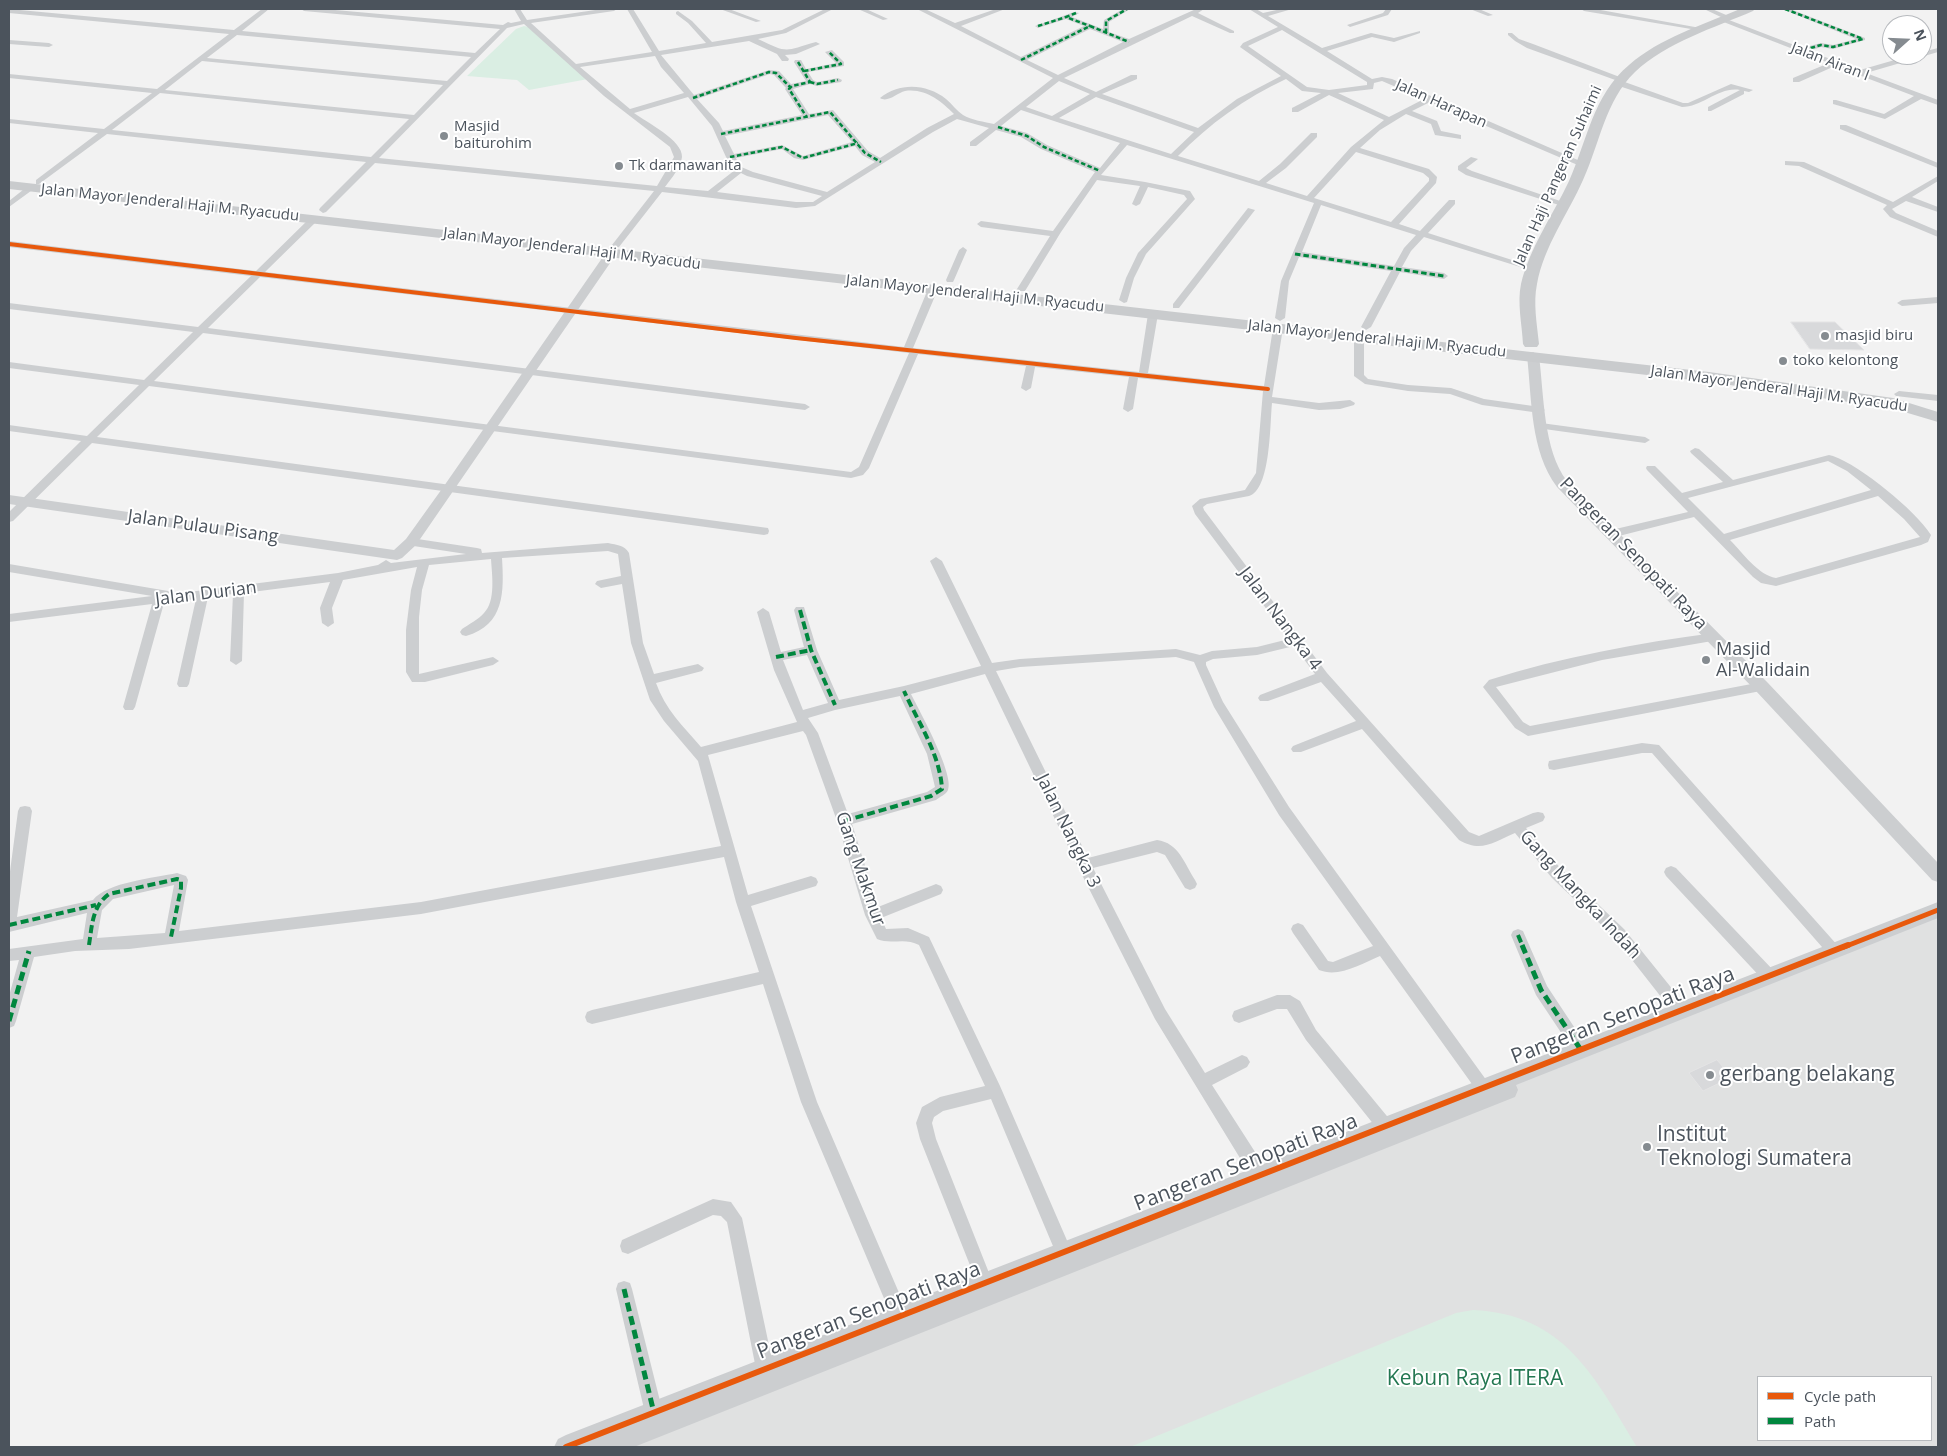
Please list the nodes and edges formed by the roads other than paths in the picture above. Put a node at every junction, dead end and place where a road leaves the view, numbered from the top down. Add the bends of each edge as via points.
1 (266, 9) edge
2 (304, 9) edge
3 (614, 9) edge
4 (630, 9) edge
5 (723, 9) edge
6 (809, 9) edge
7 (830, 9) edge
8 (861, 9) edge
9 (920, 9) edge
10 (939, 9) edge
11 (1002, 9) edge
12 (1127, 9) edge
13 (1201, 9) edge
14 (1252, 9) edge
15 (1288, 9) edge
16 (1388, 9) edge
17 (1473, 9) edge
18 (1584, 9) edge
19 (1706, 9) edge
20 (1749, 9) edge
21 (1784, 9) edge
22 (9, 10) edge
23 (518, 11) edge
24 (678, 12) dead end
25 (821, 13) junction
26 (929, 13) junction
27 (1076, 13) dead end
28 (1192, 13) junction
29 (1262, 15) junction
30 (1490, 16) dead end
31 (1066, 17) junction
32 (885, 19) dead end
33 (1726, 19) junction
34 (758, 21) dead end
35 (525, 22) junction
36 (956, 25) junction
37 (1350, 25) dead end
38 (1038, 26) dead end
39 (1090, 26) junction
40 (505, 27) junction
41 (1282, 28) junction
42 (1703, 30) junction
43 (237, 32) junction
44 (1106, 32) junction
45 (1232, 32) dead end
46 (1418, 32) dead end
47 (1510, 34) dead end
48 (751, 39) junction
49 (9, 42) edge
50 (1129, 42) junction
51 (710, 44) junction
52 (816, 44) dead end
53 (49, 45) dead end
54 (1321, 51) junction
55 (1800, 51) junction
56 (655, 52) junction
57 (829, 52) dead end
58 (476, 55) junction
59 (200, 59) junction
60 (1021, 60) junction
61 (798, 62) dead end
62 (1833, 64) junction
63 (1886, 65) edge
64 (575, 66) junction
65 (804, 71) junction
66 (1858, 73) junction
67 (9, 76) edge
68 (1286, 76) junction
69 (1134, 77) dead end
70 (1058, 78) junction
71 (838, 80) dead end
72 (1796, 80) dead end
73 (1371, 81) junction
74 (1620, 81) junction
75 (810, 82) junction
76 (447, 84) junction
77 (790, 87) junction
78 (158, 90) junction
79 (1329, 92) junction
80 (1094, 94) junction
81 (692, 96) junction
82 (1710, 96) junction
83 (1920, 96) junction
84 (884, 98) dead end
85 (1430, 99) junction
86 (1726, 101) junction
87 (1836, 102) dead end
88 (1938, 103) edge
89 (1020, 107) junction
90 (1711, 109) dead end
91 (1295, 110) dead end
92 (629, 112) junction
93 (1406, 112) junction
94 (806, 116) junction
95 (960, 116) junction
96 (415, 117) junction
97 (1054, 118) junction
98 (9, 120) edge
99 (1390, 120) junction
100 (998, 126) junction
101 (1843, 127) dead end
102 (105, 130) junction
103 (1199, 131) junction
104 (721, 134) junction
105 (1314, 136) dead end
106 (1458, 136) dead end
107 (1125, 142) junction
108 (858, 143) junction
109 (973, 144) dead end
110 (1354, 149) junction
111 (730, 157) junction
112 (1173, 157) junction
113 (372, 159) junction
114 (1474, 159) dead end
115 (881, 162) junction
116 (1788, 163) dead end
117 (1584, 164) junction
118 (1938, 166) edge
119 (740, 170) junction
120 (1098, 174) junction
121 (9, 178) edge
122 (1938, 178) edge
123 (1261, 183) junction
124 (1145, 184) junction
125 (35, 185) junction
126 (9, 186) edge
127 (659, 189) junction
128 (710, 194) junction
129 (828, 195) junction
130 (1906, 198) junction
131 (1315, 199) junction
132 (1452, 202) dead end
133 (1136, 204) dead end
134 (1565, 204) junction
135 (9, 205) edge
136 (1893, 205) junction
137 (1252, 210) dead end
138 (1938, 210) edge
139 (318, 215) junction
140 (982, 224) dead end
141 (1393, 225) junction
142 (1055, 234) junction
143 (1938, 234) edge
144 (1422, 235) junction
145 (9, 244) edge
146 (614, 249) junction
147 (963, 250) dead end
148 (1295, 254) junction
149 (1533, 268) junction
150 (1395, 270) junction
151 (256, 274) junction
152 (1444, 276) dead end
153 (950, 280) junction
154 (1022, 288) junction
155 (933, 289) junction
156 (1938, 300) edge
157 (1088, 301) junction
158 (1902, 303) dead end
159 (1119, 305) junction
160 (9, 306) edge
161 (1176, 306) junction
162 (571, 310) junction
163 (1153, 314) junction
164 (1279, 323) junction
165 (200, 330) junction
166 (1362, 332) junction
167 (911, 350) junction
168 (1532, 350) junction
169 (1031, 364) junction
170 (9, 365) edge
171 (528, 372) junction
172 (1138, 375) junction
173 (1762, 378) junction
174 (146, 384) junction
175 (1026, 388) dead end
176 (1267, 394) junction
177 (1899, 394) junction
178 (1938, 398) edge
179 (1350, 403) dead end
180 (805, 406) dead end
181 (1938, 406) edge
182 (1128, 409) dead end
183 (1540, 410) junction
184 (1938, 417) edge
185 (1541, 426) junction
186 (9, 428) edge
187 (490, 429) junction
188 (89, 440) junction
189 (1645, 440) dead end
190 (1695, 451) dead end
191 (1651, 468) dead end
192 (1730, 484) junction
193 (449, 490) junction
194 (1878, 492) junction
195 (1680, 497) junction
196 (9, 500) edge
197 (25, 502) junction
198 (1697, 513) junction
199 (9, 518) edge
200 (764, 531) dead end
201 (1611, 534) junction
202 (1721, 539) junction
203 (410, 542) junction
204 (397, 555) junction
205 (496, 555) junction
206 (936, 561) dead end
207 (424, 562) junction
208 (9, 568) edge
209 (381, 568) junction
210 (338, 577) junction
211 (628, 579) junction
212 (601, 584) dead end
213 (239, 591) junction
214 (203, 595) junction
215 (183, 597) junction
216 (159, 600) junction
217 (800, 610) dead end
218 (764, 612) dead end
219 (9, 618) edge
220 (328, 623) dead end
221 (466, 632) dead end
222 (1714, 637) junction
223 (1297, 641) junction
224 (811, 650) junction
225 (776, 657) junction
226 (1200, 659) junction
227 (236, 661) dead end
228 (493, 661) dead end
229 (698, 668) dead end
230 (989, 668) junction
231 (1323, 676) junction
232 (649, 680) junction
233 (183, 684) dead end
234 (1762, 687) junction
235 (904, 691) junction
236 (1264, 698) dead end
237 (835, 705) junction
238 (129, 707) dead end
239 (803, 721) junction
240 (1364, 723) junction
241 (1297, 749) dead end
242 (698, 752) junction
243 (1554, 766) dead end
244 (26, 811) dead end
245 (1538, 817) dead end
246 (844, 820) junction
247 (1517, 826) junction
248 (729, 850) junction
249 (1084, 866) junction
250 (1671, 872) dead end
251 (1938, 875) edge
252 (811, 882) dead end
253 (1190, 884) dead end
254 (936, 890) dead end
255 (743, 902) junction
256 (96, 905) junction
257 (1938, 910) edge
258 (872, 915) junction
259 (1938, 920) edge
260 (9, 926) edge
261 (1298, 930) dead end
262 (1518, 935) dead end
263 (172, 937) junction
264 (89, 945) junction
265 (1384, 949) junction
266 (1834, 950) junction
267 (29, 951) junction
268 (9, 955) edge
269 (1769, 976) junction
270 (767, 977) junction
271 (1681, 1011) junction
272 (592, 1016) dead end
273 (1239, 1016) dead end
274 (9, 1022) edge
275 (1581, 1050) junction
276 (1242, 1062) dead end
277 (1202, 1082) junction
278 (995, 1091) junction
279 (1487, 1093) junction
280 (1441, 1112) junction
281 (1385, 1126) junction
282 (1260, 1175) junction
283 (628, 1246) dead end
284 (1064, 1252) junction
285 (985, 1283) junction
286 (624, 1289) dead end
287 (900, 1316) junction
288 (765, 1369) junction
289 (654, 1413) junction
290 (566, 1447) edge
291 (605, 1447) edge

1 - 43 street
2 - 40 street
3 - 35 street
4 - 56 street
5 - 34 street
6 - 25 street
7 - 25 street
8 - 32 street
9 - 26 street
10 - 26 street
11 - 36 street
12 - 44 street via 1106,21
13 - 28 street
14 - 29 street, Jalan Harapan
15 - 29 street
16 - 37 street via 1386,14
17 - 30 street
18 - 42 street
19 - 33 street, Jalan Airan I
20 - 33 main road, Jalan Haji Pangeran Suhaimi
21 - 55 street via 1863,39 1833,48 1821,45
22 - 43 street
23 - 35 street
23 - 40 street
24 - 51 street
25 - 48 street via 784,32
26 - 36 street
27 - 31 street
28 - 45 street
28 - 50 street
29 - 41 street, Jalan Harapan
31 - 38 street
31 - 39 street
33 - 42 main road, Jalan Haji Pangeran Suhaimi
33 - 55 street, Jalan Airan I
35 - 40 street
35 - 64 street
36 - 60 street
39 - 44 street
39 - 60 street
40 - 58 street
41 - 54 street, Jalan Harapan
41 - 68 street via 1244,47
42 - 74 main road, Jalan Haji Pangeran Suhaimi via 1650,55
43 - 58 street
43 - 59 street
44 - 50 street
46 - 54 street via 1394,40 1371,35
47 - 74 street via 1530,46
48 - 51 street
48 - 52 street via 783,56
49 - 53 street
50 - 70 street
51 - 56 street
54 - 73 street, Jalan Harapan
55 - 62 street, Jalan Airan I
56 - 64 street
56 - 81 street
57 - 65 street via 841,62 840,65
58 - 76 street
59 - 76 street
59 - 78 street
60 - 70 street
61 - 65 street
62 - 66 street, Jalan Airan I
62 - 72 street
63 - 66 street
64 - 92 street
65 - 75 street
66 - 83 street, Jalan Airan I
67 - 78 street
68 - 79 street via 1305,89
68 - 103 street via 1235,102
69 - 80 street
70 - 80 street
70 - 89 street
71 - 75 street
73 - 79 street via 1367,88
73 - 85 street, Jalan Harapan via 1389,80
74 - 82 street via 1682,105 1694,104
74 - 117 main road, Jalan Haji Pangeran Suhaimi via 1601,116
75 - 77 street
76 - 96 street
77 - 81 street via 776,73 769,72
77 - 94 street
78 - 96 street
78 - 102 street
79 - 91 street
79 - 99 street
80 - 97 street
80 - 103 street
81 - 92 street
81 - 104 street
82 - 86 street
82 - 86 street via 1734,85 1745,91
83 - 87 street via 1885,117
83 - 88 street, Jalan Airan I
84 - 95 street via 906,89 924,91 944,99
85 - 93 street, Jalan Nangka 4
85 - 117 street, Jalan Harapan
86 - 90 street
89 - 97 street
89 - 100 street
92 - 127 street via 670,141 676,150 678,159
93 - 99 street, Jalan Nangka 4
93 - 106 street via 1434,123 1438,133
94 - 104 street
94 - 108 street via 831,112
95 - 100 street
95 - 115 street via 930,130
96 - 113 street
97 - 107 street
98 - 102 street
99 - 110 street, Jalan Nangka 4
100 - 109 street
100 - 120 street via 1027,136
101 - 118 street
102 - 113 street
102 - 125 street
103 - 112 street
104 - 111 street
105 - 123 street
107 - 112 street
107 - 120 street
108 - 111 street via 803,158 782,147
108 - 115 street via 868,156
110 - 131 street, Jalan Nangka 4
110 - 141 street via 1426,171 1433,177
111 - 119 street
112 - 123 street
113 - 127 street
113 - 139 street
114 - 134 street via 1461,168
115 - 129 street
116 - 136 street via 1801,164
117 - 134 main road, Jalan Haji Pangeran Suhaimi
119 - 128 street
119 - 129 street
120 - 124 street
120 - 142 street
121 - 125 main road, Jalan Mayor Jenderal Haji M. Ryacudu
122 - 130 street
123 - 131 street
124 - 133 street
124 - 159 street via 1187,193 1191,199 1142,253
125 - 126 main road, Jalan Mayor Jenderal Haji M. Ryacudu
125 - 135 street
125 - 139 main road, Jalan Mayor Jenderal Haji M. Ryacudu
127 - 128 street
127 - 146 street
128 - 129 street via 805,206 814,205
130 - 136 street
130 - 138 street
131 - 141 street
131 - 148 street, Jalan Nangka 4
132 - 144 street
134 - 149 main road, Jalan Haji Pangeran Suhaimi
136 - 143 street via 1887,209 1893,215
137 - 161 street
139 - 146 main road, Jalan Mayor Jenderal Haji M. Ryacudu
139 - 151 street
140 - 142 street
141 - 144 street
142 - 154 street
144 - 149 street
144 - 150 street
145 - 151 street
146 - 153 main road, Jalan Mayor Jenderal Haji M. Ryacudu
146 - 155 main road, Jalan Mayor Jenderal Haji M. Ryacudu
146 - 162 street
147 - 153 street
148 - 150 street
148 - 164 street, Jalan Nangka 4 via 1285,281
149 - 168 main road, Jalan Haji Pangeran Suhaimi via 1527,302
150 - 152 street
150 - 166 street
151 - 162 street
151 - 165 street
153 - 154 main road, Jalan Mayor Jenderal Haji M. Ryacudu
154 - 157 main road, Jalan Mayor Jenderal Haji M. Ryacudu
155 - 157 main road, Jalan Mayor Jenderal Haji M. Ryacudu
155 - 167 street
156 - 158 street
157 - 159 main road
159 - 161 main road, Jalan Mayor Jenderal Haji M. Ryacudu
159 - 163 main road, Jalan Mayor Jenderal Haji M. Ryacudu
160 - 165 street
161 - 164 main road, Jalan Mayor Jenderal Haji M. Ryacudu
162 - 167 street
162 - 171 street
163 - 164 main road, Jalan Mayor Jenderal Haji M. Ryacudu
163 - 172 street
164 - 166 main road, Jalan Mayor Jenderal Haji M. Ryacudu
164 - 176 street, Jalan Nangka 4
165 - 171 street
165 - 174 street
166 - 168 main road, Jalan Mayor Jenderal Haji M. Ryacudu
166 - 183 street via 1359,376 1365,381 1451,391 1482,402
167 - 169 street
167 - 187 street via 864,468 850,475
168 - 173 main road, Jalan Mayor Jenderal Haji M. Ryacudu
168 - 183 street, Pangeran Senopati Raya
169 - 172 street
169 - 175 street
170 - 174 street
171 - 180 street
171 - 187 street
172 - 176 street
172 - 182 street
173 - 177 main road, Jalan Mayor Jenderal Haji M. Ryacudu
173 - 184 main road, Jalan Mayor Jenderal Haji M. Ryacudu via 1894,403
174 - 187 street
174 - 188 street
176 - 179 street via 1324,406
176 - 223 street, Jalan Nangka 4 via 1261,473 1249,493 1204,501 1197,506
177 - 178 street
177 - 181 main road, Jalan Mayor Jenderal Haji M. Ryacudu
183 - 185 street, Pangeran Senopati Raya
185 - 189 street
185 - 201 street, Pangeran Senopati Raya via 1547,459 1553,472
186 - 188 street
187 - 193 street
188 - 193 street
188 - 197 street
190 - 192 street
191 - 195 street
192 - 194 street via 1830,458 1836,459
192 - 195 street
193 - 200 street
193 - 203 street
194 - 202 street
194 - 202 street via 1921,529 1926,535 1924,539 1776,582 1765,580
195 - 198 street
196 - 197 street, Jalan Pulau Pisang
197 - 199 street
197 - 204 street, Jalan Pulau Pisang
198 - 201 street
198 - 202 street
201 - 222 street, Pangeran Senopati Raya
203 - 204 street
203 - 205 street
204 - 209 street, Jalan Durian
205 - 207 street
205 - 211 street via 614,547 623,553
205 - 221 street via 495,607 490,615
206 - 230 street, Jalan Nangka 3
207 - 209 street
207 - 228 street via 415,586 412,617 412,672 416,679
208 - 215 street
209 - 210 street, Jalan Durian
210 - 213 street, Jalan Durian
210 - 220 street via 326,608
211 - 212 street
211 - 232 street via 636,643
213 - 214 street, Jalan Durian
213 - 227 street via 235,622 238,639
214 - 215 street, Jalan Durian
214 - 233 street
215 - 216 street, Jalan Durian
216 - 219 street, Jalan Durian
216 - 238 street
217 - 224 street
218 - 225 street, Gang Makmur
222 - 234 street, Pangeran Senopati Raya
222 - 234 street via 1543,669 1493,683 1489,687 1520,725 1528,730
223 - 226 street via 1257,651
223 - 231 street, Jalan Nangka 4
224 - 225 street
224 - 237 street
225 - 239 street, Gang Makmur
226 - 230 street via 1176,653 1139,654
226 - 265 street via 1204,677 1218,704 1284,811
229 - 232 street
230 - 235 street
230 - 249 street, Jalan Nangka 3
231 - 236 street
231 - 240 street, Jalan Nangka 4
232 - 242 street via 656,700 668,718
234 - 251 street, Pangeran Senopati Raya
235 - 237 street
235 - 246 street via 935,760 942,789 931,796
237 - 239 street
239 - 242 street
239 - 246 street, Gang Makmur via 812,734
240 - 241 street
240 - 247 street, Jalan Nangka 4 via 1464,836 1480,842
242 - 248 street via 708,773
243 - 266 street via 1655,748
244 - 260 street
245 - 247 street, Jalan Nangka 4
246 - 258 street, Gang Makmur
247 - 271 street, Gang Mangka Indah via 1557,874 1619,933
248 - 255 street
248 - 263 street via 421,908
249 - 253 street via 1157,846 1165,847
249 - 277 street, Jalan Nangka 3 via 1160,1014
250 - 269 street
252 - 255 street
254 - 258 street
255 - 270 street
256 - 260 street
256 - 263 street via 109,894 181,880
256 - 264 street
257 - 266 street, Pangeran Senopati Raya
258 - 278 street, Gang Makmur via 882,934 906,932 924,941
259 - 279 street, Pangeran Senopati Raya
261 - 265 street via 1324,966 1329,968
262 - 275 street via 1541,990
263 - 264 street
264 - 267 street
265 - 279 street
266 - 269 street, Pangeran Senopati Raya
267 - 268 street
267 - 274 street
269 - 271 street, Pangeran Senopati Raya
270 - 272 street
270 - 287 street via 809,1102
271 - 275 street, Pangeran Senopati Raya
273 - 281 street via 1277,1002 1290,1002 1311,1035
275 - 279 street, Pangeran Senopati Raya
276 - 277 street
277 - 282 street, Jalan Nangka 3
278 - 284 street, Gang Makmur
278 - 285 street via 940,1104 927,1112 924,1123
279 - 280 street, Pangeran Senopati Raya
280 - 281 street, Pangeran Senopati Raya
280 - 291 street, Pangeran Senopati Raya
281 - 282 street, Pangeran Senopati Raya
282 - 284 street, Pangeran Senopati Raya
283 - 288 street via 714,1207 725,1208 734,1218
284 - 285 street, Pangeran Senopati Raya
285 - 287 street, Pangeran Senopati Raya
286 - 289 street
287 - 288 street, Pangeran Senopati Raya
288 - 289 street, Pangeran Senopati Raya
289 - 290 street, Pangeran Senopati Raya

